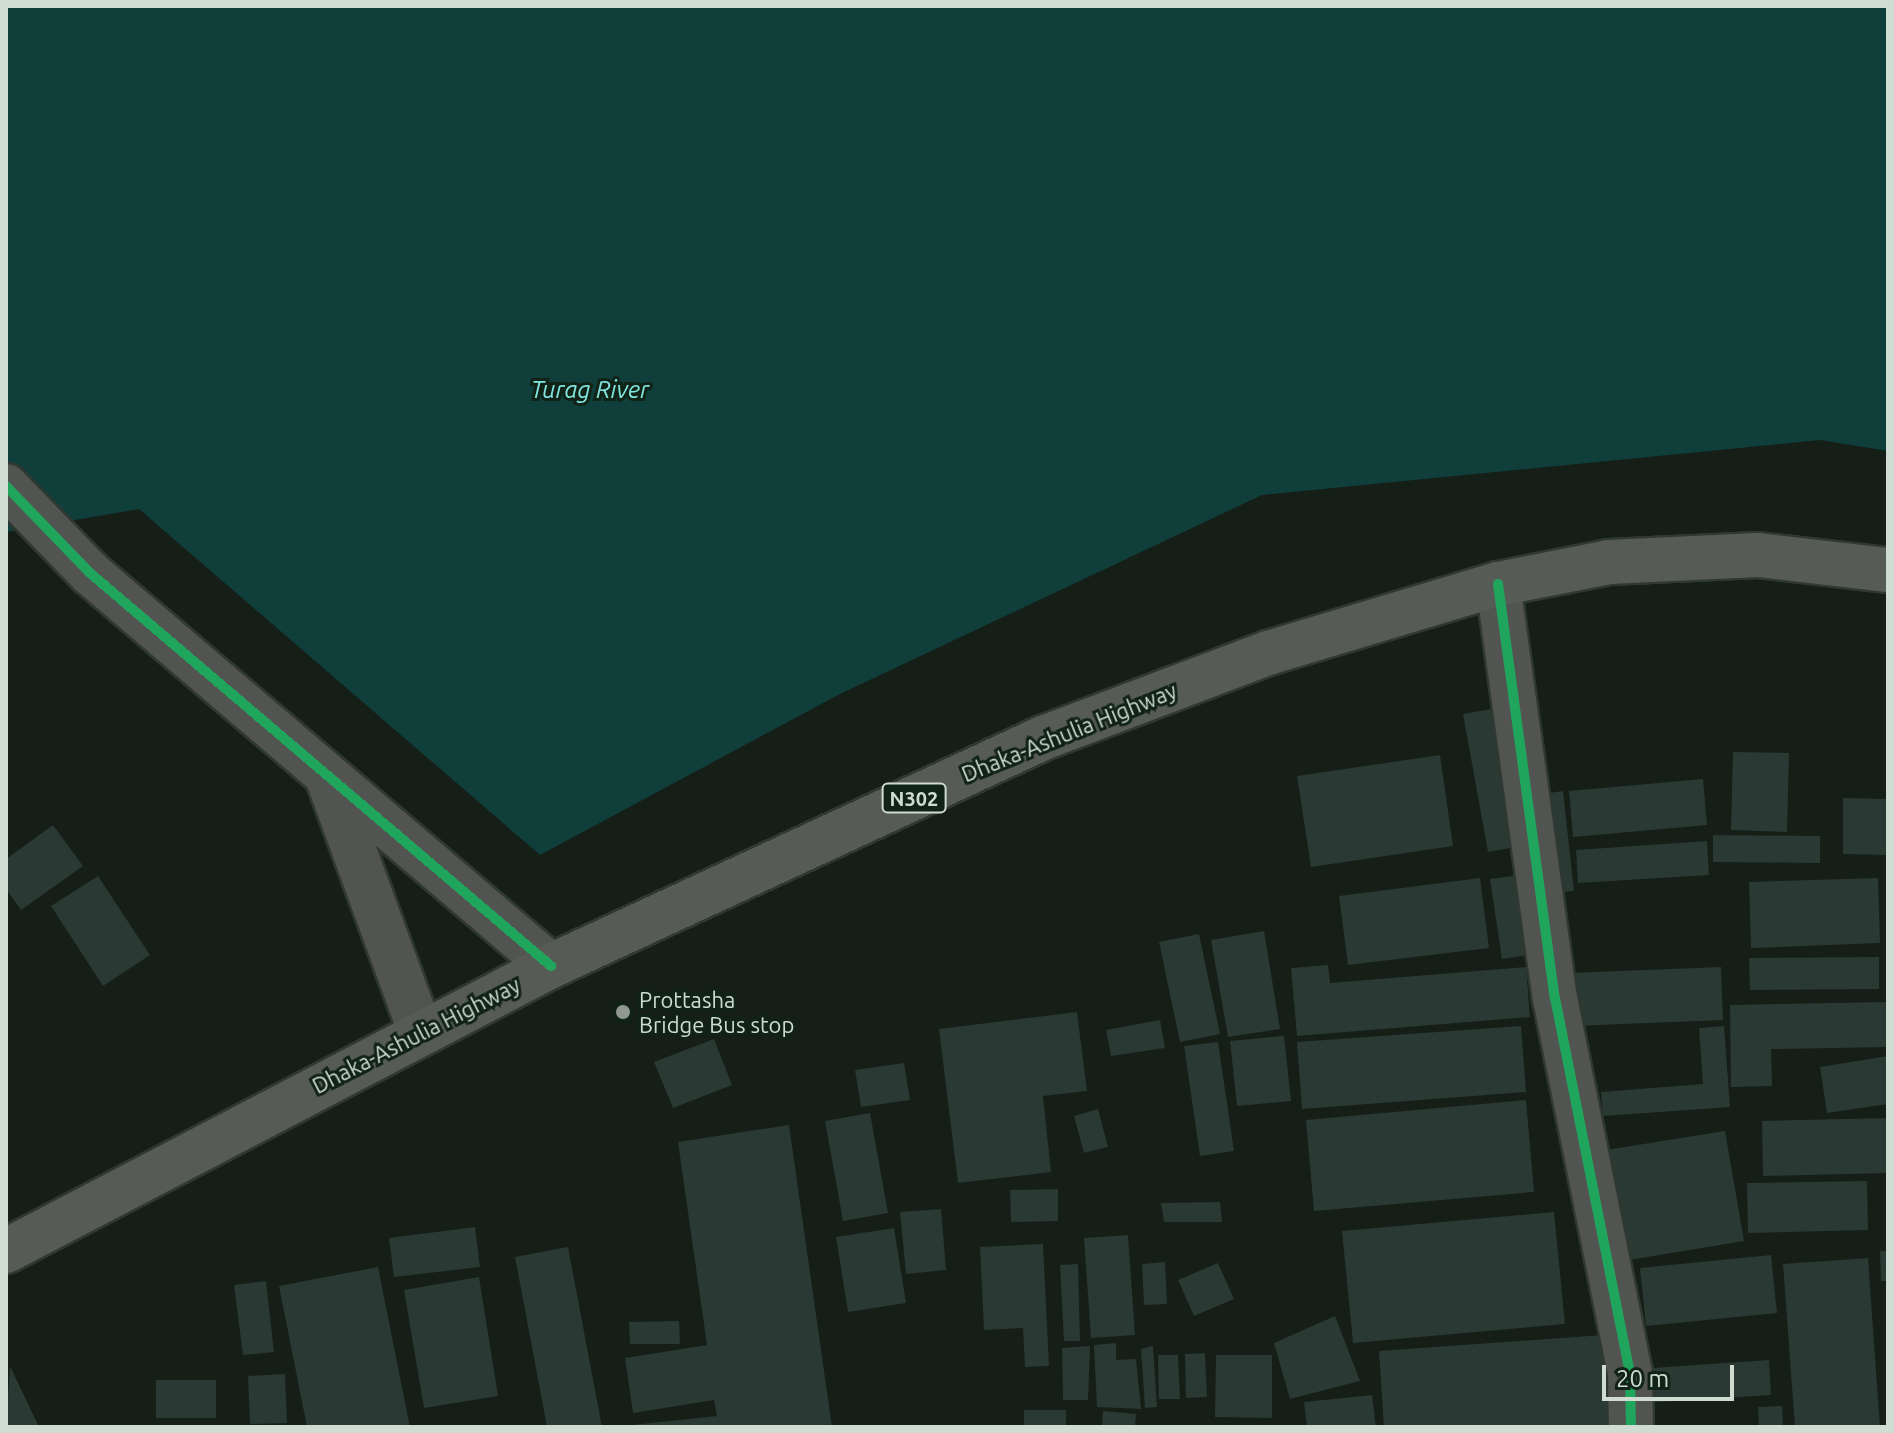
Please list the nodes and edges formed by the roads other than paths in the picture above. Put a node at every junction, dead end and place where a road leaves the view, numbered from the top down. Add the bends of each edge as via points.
1 (6, 486) edge
2 (1888, 570) edge
3 (1498, 584) junction
4 (328, 777) junction
5 (551, 966) junction
6 (421, 1033) junction
7 (6, 1251) edge
8 (1631, 1427) edge

1 - 4 street via 90,573
2 - 3 highway, Dhaka-Ashulia Highway / N302 via 1758,555 1609,562
3 - 5 highway, Dhaka-Ashulia Highway / N302 via 1268,653 1043,738
3 - 8 street via 1555,998 1630,1372
4 - 5 street
4 - 6 street
5 - 6 highway, Dhaka-Ashulia Highway / N302
6 - 7 highway, Dhaka-Ashulia Highway / N302

